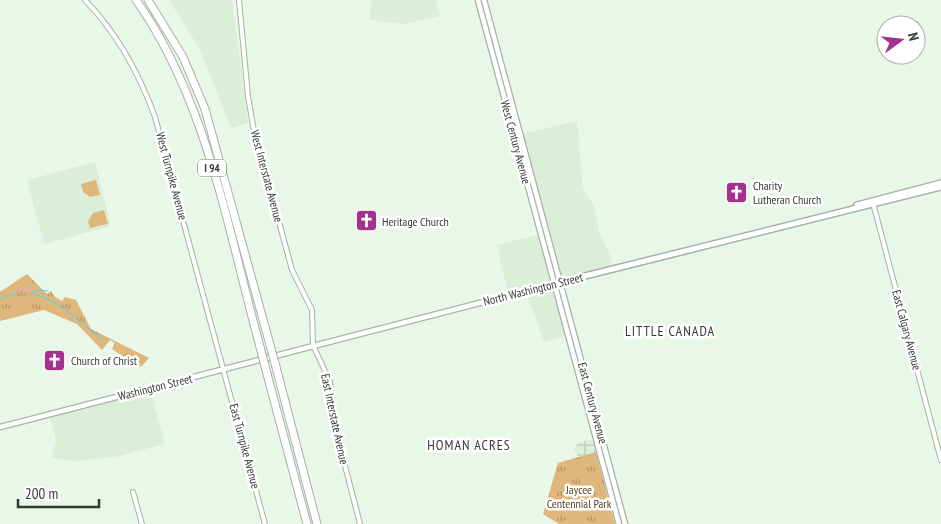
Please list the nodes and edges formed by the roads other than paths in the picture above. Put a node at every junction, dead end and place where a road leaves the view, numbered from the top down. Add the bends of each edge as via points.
1 (85, 0) edge
2 (136, 0) edge
3 (148, 0) edge
4 (239, 0) edge
5 (478, 0) edge
6 (484, 0) edge
7 (941, 183) edge
8 (941, 187) edge
9 (873, 202) junction
10 (558, 283) junction
11 (314, 345) junction
12 (222, 369) junction
13 (0, 427) edge
14 (941, 460) edge
15 (134, 492) dead end
16 (142, 524) edge
17 (266, 524) edge
18 (307, 524) edge
19 (317, 524) edge
20 (360, 524) edge
21 (619, 524) edge
22 (625, 524) edge

1 - 12 street, West Turnpike Avenue via 112,30 153,110
2 - 18 highway, I 94, bridge via 168,51 194,109
3 - 19 highway, I 94, bridge via 183,57 205,109
4 - 11 street, West Interstate Avenue via 252,122 292,270 312,310
5 - 10 main road, West Century Avenue
6 - 10 main road, West Century Avenue
7 - 9 main road, North Washington Street
8 - 9 main road, North Washington Street
9 - 10 main road, North Washington Street
9 - 14 street, East Calgary Avenue
10 - 11 main road, North Washington Street
10 - 21 main road, East Century Avenue
10 - 22 main road, East Century Avenue
11 - 12 main road, North Washington Street
11 - 20 street, East Interstate Avenue via 330,382 335,427
12 - 13 main road, Washington Street
12 - 17 street, East Turnpike Avenue
15 - 16 street

